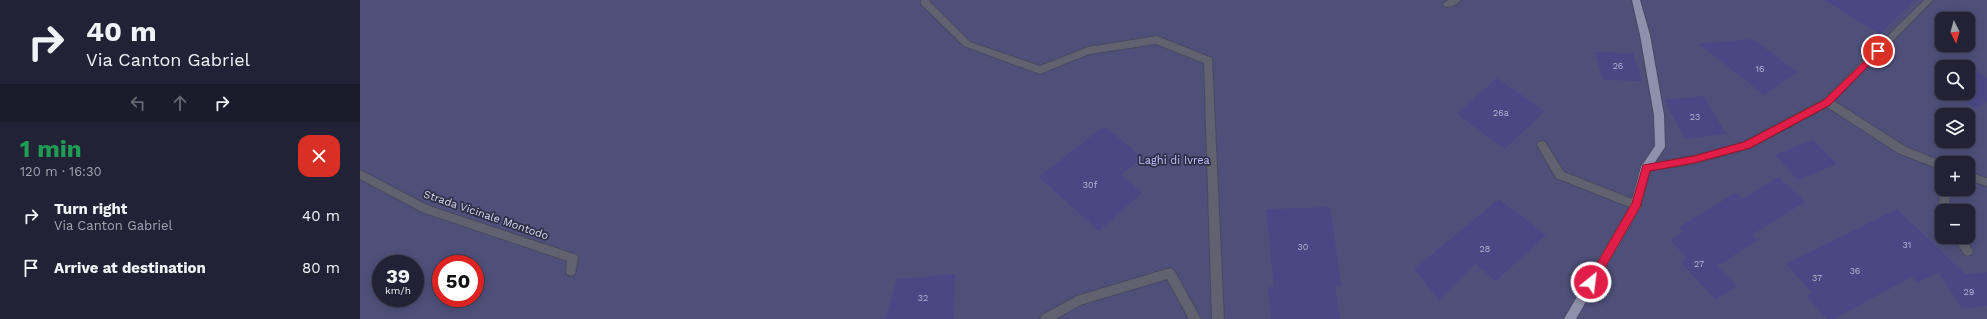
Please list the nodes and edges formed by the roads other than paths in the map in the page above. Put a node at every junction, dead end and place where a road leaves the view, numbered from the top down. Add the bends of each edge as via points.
1 (925, 0) edge
2 (1456, 0) edge
3 (1636, 0) edge
4 (1929, 0) edge
5 (1447, 4) dead end
6 (1827, 102) junction
7 (1542, 145) dead end
8 (1935, 163) edge
9 (1646, 167) junction
10 (360, 174) edge
11 (1975, 178) edge
12 (1987, 182) edge
13 (1636, 204) junction
14 (1963, 244) edge
15 (1968, 251) dead end
16 (571, 271) dead end
17 (1046, 319) edge
18 (1195, 319) edge
19 (1218, 319) edge
20 (1570, 319) edge

1 - 19 street via 924,2 967,44 1040,70 1088,51 1157,40 1209,61
2 - 5 street
3 - 9 main road via 1659,115 1660,146
4 - 6 street
6 - 8 street via 1902,150
6 - 9 street via 1747,145 1694,160
7 - 13 street via 1560,175
9 - 13 main road
10 - 16 street, Strada Vicinale Montodo via 426,209 573,258
11 - 12 street
13 - 20 main road
14 - 15 street
17 - 18 street via 1077,301 1170,273

